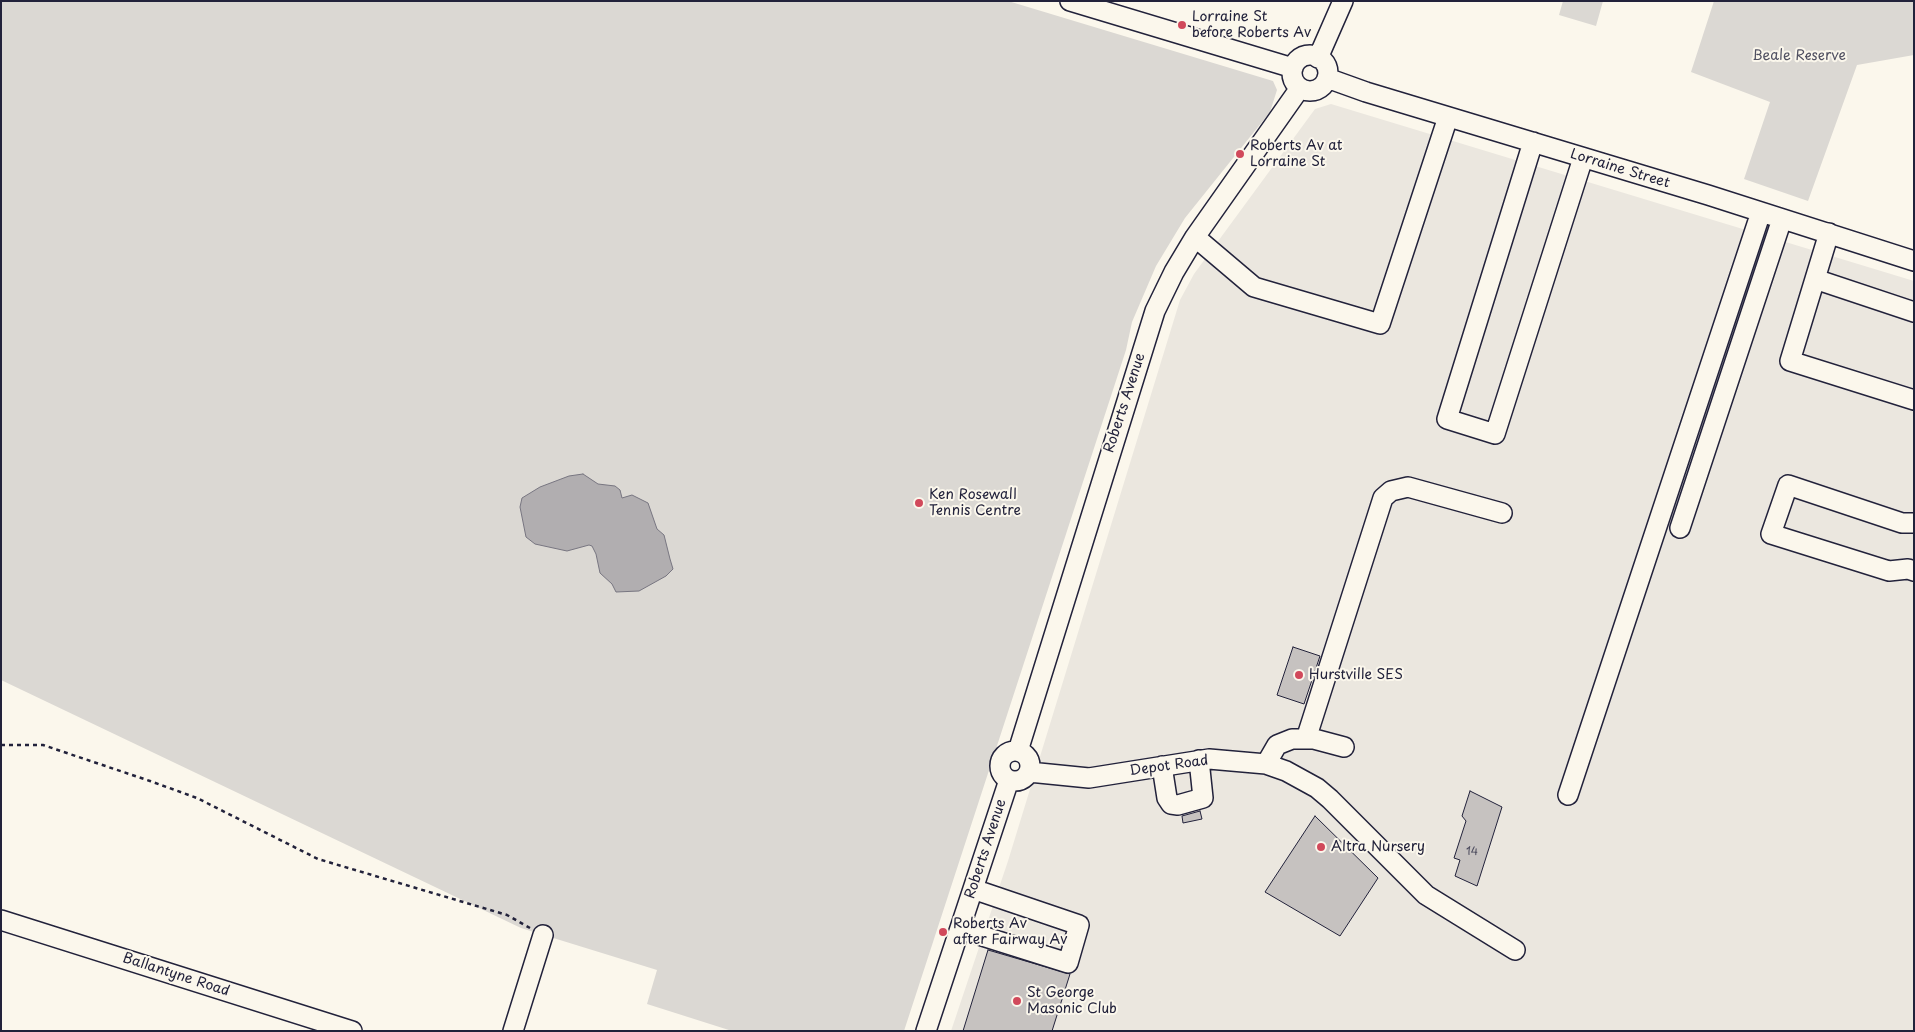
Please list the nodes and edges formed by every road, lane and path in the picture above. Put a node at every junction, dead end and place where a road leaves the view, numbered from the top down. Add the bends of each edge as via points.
1 (1343, 1) edge
2 (1080, 3) edge
3 (1318, 58) junction
4 (1293, 68) junction
5 (1327, 78) junction
6 (1300, 88) junction
7 (1448, 117) junction
8 (1533, 142) junction
9 (1583, 158) junction
10 (1761, 212) junction
11 (1782, 219) junction
12 (1829, 233) junction
13 (1195, 237) junction
14 (1914, 261) edge
15 (1815, 279) junction
16 (1914, 312) edge
17 (1914, 400) edge
18 (1502, 513) dead end
19 (1914, 523) edge
20 (1680, 528) dead end
21 (1914, 571) edge
22 (1306, 739) junction
23 (1, 745) edge
24 (1344, 747) dead end
25 (1018, 751) junction
26 (1199, 760) junction
27 (1266, 764) junction
28 (1162, 766) junction
29 (1029, 772) junction
30 (1009, 780) junction
31 (1568, 795) dead end
32 (973, 889) junction
33 (1, 920) edge
34 (960, 929) junction
35 (543, 935) joint
36 (1515, 950) dead end
37 (352, 1031) edge
38 (513, 1031) edge
39 (926, 1031) edge

1 - 3 street
2 - 4 street
3 - 4 street via 1303,57
3 - 5 street via 1325,64
4 - 6 street via 1293,80
5 - 6 street via 1316,90
5 - 7 street, Lorraine Street
6 - 13 street, Roberts Avenue
7 - 8 street, Lorraine Street
7 - 13 street via 1380,324 1254,286
8 - 9 street, Lorraine Street
8 - 9 street via 1447,419 1495,434
9 - 10 street, Lorraine Street
10 - 11 street, Lorraine Street
10 - 31 street
11 - 12 street, Lorraine Street
11 - 20 street
12 - 14 street, Lorraine Street
12 - 15 street
13 - 25 street, Roberts Avenue via 1155,311
15 - 16 street
15 - 17 street via 1790,361
18 - 22 street via 1408,487 1391,491 1383,498
19 - 21 street via 1902,523 1788,485 1771,534 1889,571
22 - 24 street
22 - 27 street via 1282,741
23 - 35 path via 44,745 141,778 196,798 318,858 507,915
25 - 29 street via 1027,756
25 - 30 street, Roberts Avenue via 1008,752 1001,759 1001,774
26 - 27 street, Depot Road
26 - 28 street, Depot Road
26 - 28 street via 1203,798 1178,805 1171,804 1167,798
27 - 36 street, Depot Road via 1318,788 1426,895
28 - 29 street, Depot Road via 1089,778
29 - 30 street, Roberts Avenue via 1018,781
30 - 32 street, Roberts Avenue
32 - 34 street, Roberts Avenue
32 - 34 street via 1079,925 1068,963
33 - 37 street, Ballantyne Road
34 - 39 street, Roberts Avenue
35 - 38 street

